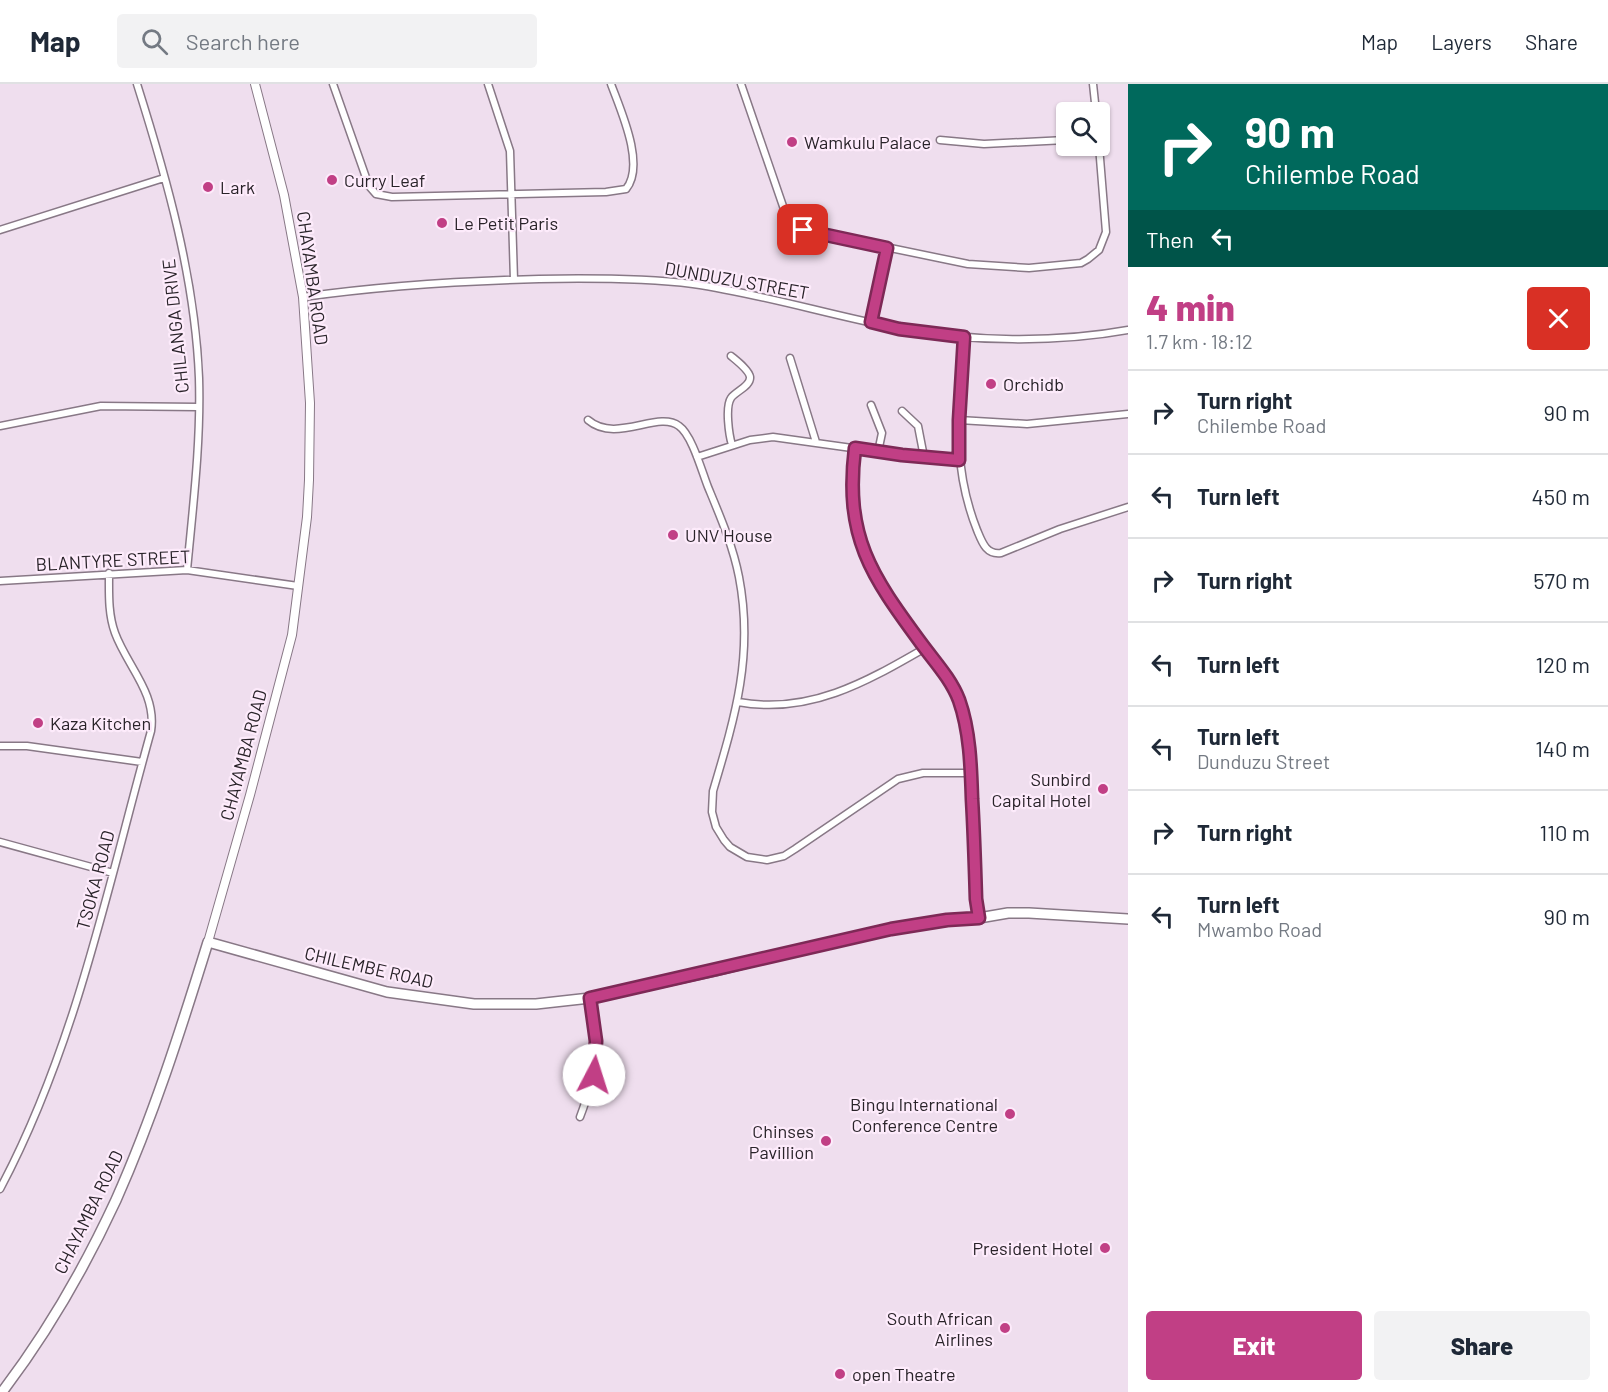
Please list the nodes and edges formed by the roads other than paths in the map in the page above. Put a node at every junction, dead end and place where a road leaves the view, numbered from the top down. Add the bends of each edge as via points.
1 (137, 84) edge
2 (255, 84) edge
3 (333, 84) edge
4 (488, 84) edge
5 (611, 84) edge
6 (741, 84) edge
7 (1092, 84) edge
8 (1095, 102) edge
9 (940, 140) dead end
10 (1056, 140) edge
11 (1100, 156) edge
12 (164, 178) junction
13 (512, 194) junction
14 (0, 230) edge
15 (887, 248) junction
16 (514, 280) junction
17 (303, 297) junction
18 (871, 322) junction
19 (1128, 330) edge
20 (964, 337) junction
21 (731, 356) dead end
22 (790, 358) dead end
23 (871, 405) dead end
24 (198, 406) junction
25 (902, 411) dead end
26 (1128, 414) edge
27 (588, 420) dead end
28 (959, 420) junction
29 (0, 426) edge
30 (816, 442) junction
31 (732, 445) junction
32 (855, 448) junction
33 (878, 452) junction
34 (697, 457) junction
35 (924, 457) junction
36 (959, 460) junction
37 (1128, 507) edge
38 (187, 570) junction
39 (109, 573) junction
40 (0, 581) edge
41 (298, 586) junction
42 (925, 648) junction
43 (738, 702) junction
44 (0, 746) edge
45 (142, 762) junction
46 (971, 773) junction
47 (0, 843) edge
48 (113, 873) junction
49 (979, 918) junction
50 (1128, 919) edge
51 (208, 942) junction
52 (590, 998) junction
53 (580, 1118) dead end
54 (0, 1189) edge
55 (2, 1392) edge

1 - 12 street, CHILANGA DRIVE
2 - 17 street, CHAYAMBA ROAD via 284,195
3 - 13 street via 366,181 376,194
4 - 13 street via 510,151
5 - 13 street via 631,143 633,170 626,189
6 - 15 street via 785,212 792,222 803,230
7 - 8 street
9 - 10 street via 984,144
11 - 15 street via 1106,232 1102,244 1088,259 1069,265 1008,267 969,264
12 - 14 street
12 - 24 street, CHILANGA DRIVE via 181,243 196,346
13 - 16 street
15 - 18 street
16 - 17 street, DUNDUZU STREET via 415,284
16 - 18 street, DUNDUZU STREET via 622,279 693,284
17 - 41 street, CHAYAMBA ROAD via 310,441 307,517
18 - 20 street, DUNDUZU STREET
19 - 20 street, DUNDUZU STREET via 1055,338
20 - 28 street
21 - 31 street via 750,378 729,403
22 - 30 street
23 - 33 street via 882,433
24 - 29 street via 101,406
24 - 38 street, CHILANGA DRIVE
25 - 35 street via 918,426
26 - 28 street via 1027,424
27 - 34 street via 604,429 673,422 684,430
28 - 36 street
30 - 31 street via 773,437
30 - 32 street
31 - 34 street
32 - 33 street
32 - 42 street via 851,477 861,546 878,582
33 - 35 street
34 - 43 street via 739,576 745,650
35 - 36 street
36 - 37 street via 969,512 983,545 994,554
38 - 39 street, BLANTYRE STREET
38 - 41 street, BLANTYRE STREET
39 - 40 street, BLANTYRE STREET
39 - 45 street, TSOKA ROAD via 114,631 152,713
41 - 51 street, CHAYAMBA ROAD via 285,666
42 - 43 street via 856,686 825,697 779,705
42 - 46 street via 958,699 966,724
43 - 46 street via 712,791 712,812 724,840 753,859 784,855 898,779 923,773
44 - 45 street via 27,746
45 - 48 street, TSOKA ROAD
46 - 49 street
47 - 48 street
48 - 54 street, TSOKA ROAD via 50,1080
49 - 50 main road, CHILEMBE ROAD via 1029,913
49 - 52 main road, CHILEMBE ROAD via 891,929
51 - 52 main road, CHILEMBE ROAD via 415,998 503,1004 562,1003
51 - 55 main road, CHAYAMBA ROAD via 150,1115 116,1200 44,1332
52 - 53 street via 597,1056

